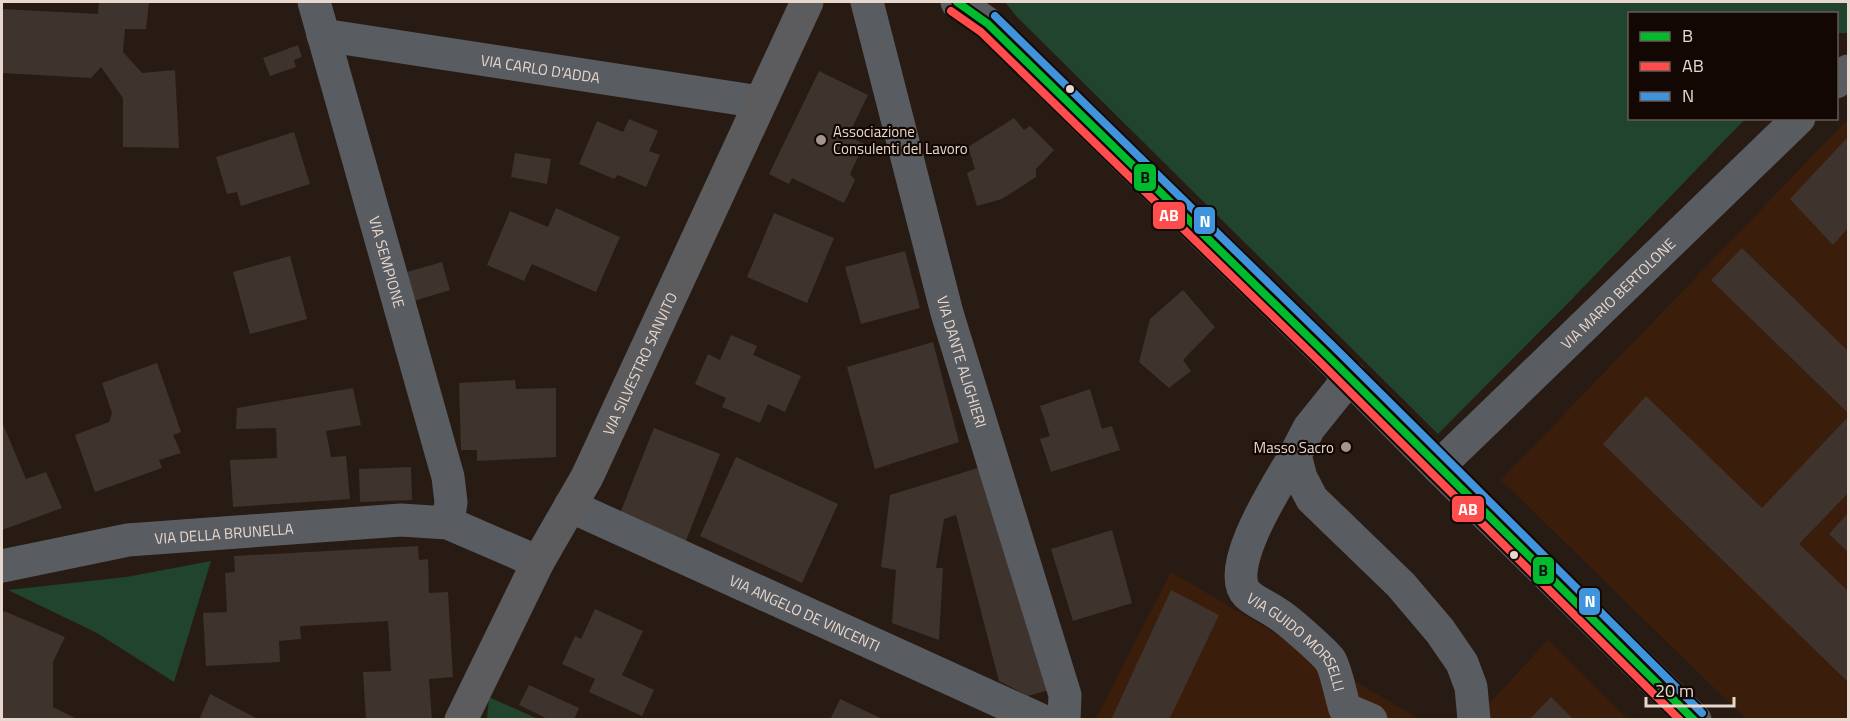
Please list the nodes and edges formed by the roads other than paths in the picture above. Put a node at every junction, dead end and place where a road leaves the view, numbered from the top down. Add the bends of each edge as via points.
1 (314, 2) edge
2 (807, 2) edge
3 (867, 2) edge
4 (957, 2) edge
5 (982, 13) edge
6 (322, 35) junction
7 (760, 102) junction
8 (1797, 120) edge
9 (1350, 377) junction
10 (1295, 456) junction
11 (1438, 467) junction
12 (570, 506) junction
13 (448, 523) junction
14 (537, 562) junction
15 (2, 566) edge
16 (471, 716) edge
17 (1351, 716) edge
18 (1041, 720) edge
19 (1064, 720) edge
20 (1474, 720) edge
21 (1695, 720) edge

1 - 6 street, VIA SEMPIONE
2 - 7 main road, VIA SILVESTRO SANVITO
3 - 19 street, VIA DANTE ALIGHIERI via 947,313 1065,695
4 - 5 street
5 - 9 street
6 - 7 street, VIA CARLO D'ADDA
6 - 13 street, VIA SEMPIONE via 448,477
7 - 12 main road, VIA SILVESTRO SANVITO via 587,477
8 - 11 street, VIA MARIO BERTOLONE
9 - 10 street, VIA GUIDO MORSELLI via 1309,428
9 - 11 street
10 - 17 street, VIA GUIDO MORSELLI via 1248,541 1242,582 1246,593 1282,616 1330,661
10 - 20 street via 1312,499 1401,585 1462,663 1471,687
11 - 21 street
12 - 14 main road, VIA SILVESTRO SANVITO
12 - 18 street, VIA ANGELO DE VINCENTI
13 - 14 street
13 - 15 street, VIA DELLA BRUNELLA via 401,520 128,540
14 - 16 main road, VIA SILVESTRO SANVITO

